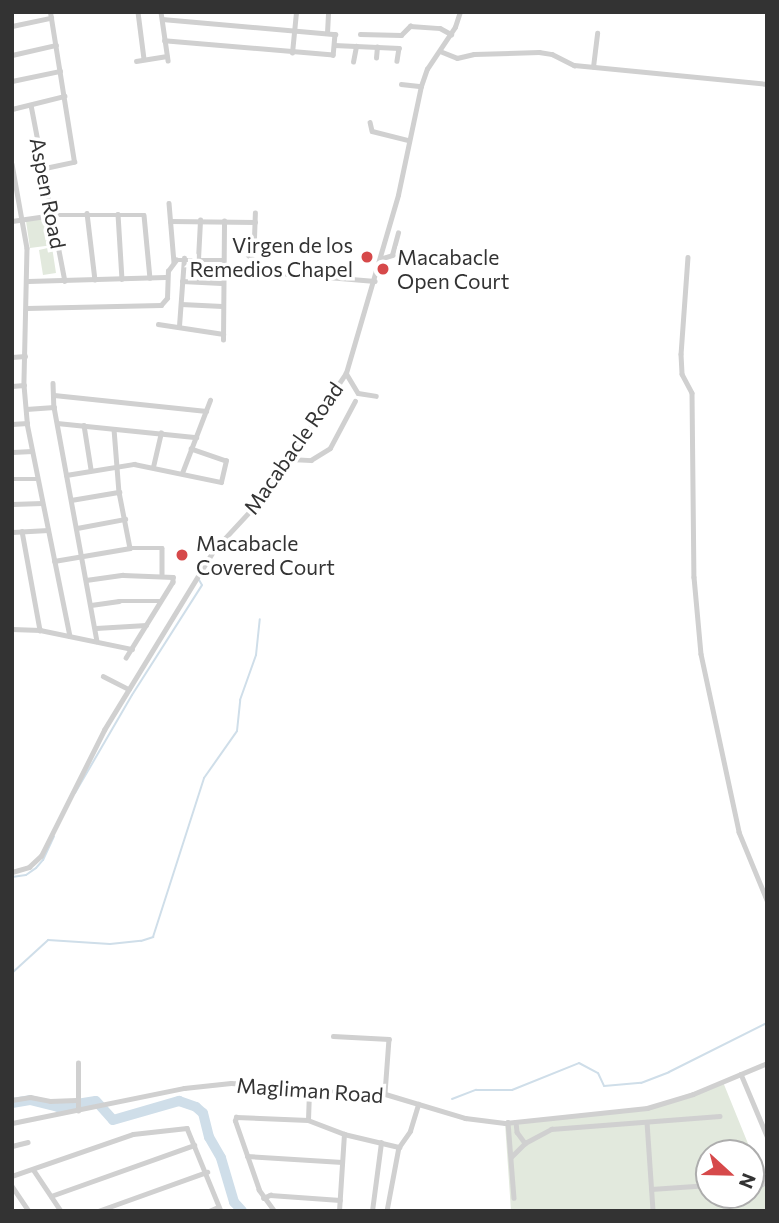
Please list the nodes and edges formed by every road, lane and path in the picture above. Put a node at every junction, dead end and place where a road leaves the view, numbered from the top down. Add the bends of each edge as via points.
1 (138, 12) edge
2 (162, 12) edge
3 (296, 12) edge
4 (328, 12) edge
5 (460, 12) edge
6 (50, 15) edge
7 (162, 19) junction
8 (12, 26) edge
9 (294, 32) junction
10 (327, 33) junction
11 (597, 33) dead end
12 (360, 34) dead end
13 (451, 34) junction
14 (165, 41) junction
15 (56, 45) junction
16 (334, 45) junction
17 (356, 46) junction
18 (377, 47) junction
19 (440, 51) junction
20 (292, 53) junction
21 (12, 55) edge
22 (376, 58) dead end
23 (144, 59) junction
24 (136, 61) dead end
25 (397, 61) dead end
26 (354, 62) dead end
27 (593, 67) junction
28 (60, 71) junction
29 (12, 81) edge
30 (401, 84) dead end
31 (767, 84) edge
32 (421, 86) junction
33 (64, 96) junction
34 (31, 105) junction
35 (12, 109) edge
36 (370, 122) dead end
37 (409, 139) junction
38 (12, 164) edge
39 (45, 168) junction
40 (169, 203) dead end
41 (88, 213) junction
42 (255, 213) dead end
43 (53, 215) junction
44 (118, 215) junction
45 (24, 219) junction
46 (200, 220) junction
47 (12, 221) edge
48 (170, 221) junction
49 (224, 221) junction
50 (254, 222) junction
51 (398, 233) dead end
52 (254, 237) dead end
53 (248, 255) dead end
54 (688, 257) dead end
55 (184, 258) junction
56 (198, 259) junction
57 (222, 260) junction
58 (380, 260) junction
59 (174, 262) junction
60 (165, 277) dead end
61 (150, 278) junction
62 (122, 279) junction
63 (94, 280) junction
64 (28, 281) junction
65 (65, 281) junction
66 (183, 281) junction
67 (375, 281) junction
68 (221, 283) junction
69 (180, 304) junction
70 (222, 306) junction
71 (27, 307) junction
72 (158, 324) dead end
73 (179, 326) junction
74 (223, 334) junction
75 (223, 340) dead end
76 (25, 356) junction
77 (12, 357) edge
78 (346, 373) junction
79 (53, 383) dead end
80 (24, 385) junction
81 (12, 386) edge
82 (54, 395) junction
83 (376, 397) dead end
84 (210, 400) dead end
85 (355, 401) dead end
86 (54, 407) junction
87 (26, 409) junction
88 (206, 411) junction
89 (27, 423) junction
90 (57, 423) junction
91 (12, 424) edge
92 (84, 425) junction
93 (114, 429) junction
94 (161, 433) junction
95 (195, 437) junction
96 (191, 449) junction
97 (32, 451) junction
98 (12, 452) edge
99 (290, 459) junction
100 (117, 465) junction
101 (153, 467) junction
102 (91, 469) junction
103 (182, 473) junction
104 (66, 475) junction
105 (37, 479) junction
106 (12, 480) edge
107 (119, 492) junction
108 (71, 500) junction
109 (42, 503) junction
110 (12, 504) edge
111 (125, 519) junction
112 (77, 528) junction
113 (48, 530) junction
114 (22, 531) junction
115 (12, 532) edge
116 (130, 548) junction
117 (80, 555) junction
118 (54, 561) junction
119 (162, 575) junction
120 (86, 580) junction
121 (162, 601) junction
122 (91, 605) junction
123 (147, 625) junction
124 (12, 627) edge
125 (96, 628) junction
126 (40, 630) junction
127 (70, 636) junction
128 (97, 641) junction
129 (132, 649) junction
130 (127, 658) dead end
131 (103, 676) dead end
132 (130, 689) junction
133 (12, 873) edge
134 (767, 900) edge
135 (334, 1036) dead end
136 (78, 1063) dead end
137 (767, 1063) edge
138 (741, 1074) junction
139 (309, 1088) junction
140 (385, 1094) junction
141 (12, 1100) edge
142 (418, 1104) junction
143 (77, 1105) junction
144 (720, 1116) dead end
145 (308, 1119) junction
146 (508, 1122) junction
147 (516, 1122) junction
148 (647, 1122) junction
149 (12, 1123) edge
150 (344, 1134) junction
151 (767, 1136) edge
152 (28, 1142) dead end
153 (381, 1143) junction
154 (525, 1143) junction
155 (194, 1145) junction
156 (12, 1146) edge
157 (399, 1147) junction
158 (247, 1156) junction
159 (511, 1157) junction
160 (342, 1162) junction
161 (33, 1169) junction
162 (207, 1172) junction
163 (12, 1176) edge
164 (12, 1186) edge
165 (695, 1186) edge
166 (651, 1189) junction
167 (51, 1196) junction
168 (263, 1198) junction
169 (514, 1198) dead end
170 (340, 1200) junction
171 (220, 1209) edge
172 (29, 1211) edge
173 (61, 1211) edge
174 (98, 1211) edge
175 (209, 1211) edge
176 (274, 1211) edge
177 (339, 1211) edge
178 (372, 1211) edge
179 (387, 1211) edge
180 (653, 1211) edge

1 - 23 street
2 - 7 street
3 - 9 street
4 - 10 street
5 - 13 street, Macabacle Road
6 - 8 street
6 - 15 street
7 - 9 street
7 - 14 street
9 - 10 street
9 - 20 street
10 - 16 street via 335,34
11 - 27 street
12 - 13 street via 401,35 410,26 440,28
13 - 19 street, Macabacle Road
14 - 20 street
14 - 23 street via 167,58
15 - 21 street
15 - 28 street
16 - 17 street
16 - 20 street via 333,55
17 - 18 street
17 - 26 street
18 - 22 street
18 - 25 street via 399,48
19 - 27 street via 457,58 514,50 539,52
19 - 32 street, Macabacle Road
23 - 24 street
27 - 31 street
28 - 29 street
28 - 33 street
30 - 32 street
32 - 37 street, Macabacle Road
33 - 34 street
33 - 39 street via 74,162
34 - 35 street
34 - 39 street, Aspen Road
36 - 37 street via 372,131
37 - 58 street, Macabacle Road
38 - 45 street
39 - 43 street, Aspen Road
40 - 48 street
41 - 43 street
41 - 44 street
41 - 63 street
42 - 50 street
43 - 45 street
43 - 65 street, Aspen Road
44 - 61 street via 144,215
44 - 62 street
45 - 47 street
45 - 64 street
46 - 48 street
46 - 49 street
46 - 56 street
48 - 59 street
49 - 50 street
49 - 57 street
50 - 52 street
51 - 58 street via 392,255
53 - 67 street via 268,272
54 - 134 street via 681,374 692,393 694,577 701,654 739,832
55 - 56 street
55 - 59 street
55 - 66 street
56 - 57 street
57 - 68 street
58 - 67 street, Macabacle Road
59 - 71 street via 168,271 167,298 161,304
60 - 61 street
61 - 62 street
62 - 63 street
63 - 65 street
64 - 65 street
64 - 71 street
66 - 68 street
66 - 69 street
67 - 78 street, Macabacle Road
68 - 70 street
69 - 70 street
69 - 73 street
70 - 74 street
71 - 76 street
72 - 73 street
73 - 74 street
74 - 75 street
76 - 77 street
76 - 80 street
78 - 83 street via 358,393
78 - 99 street, Macabacle Road
79 - 82 street
80 - 81 street
80 - 87 street
82 - 86 street
82 - 88 street
84 - 88 street
85 - 99 street via 330,448 311,460
86 - 87 street
86 - 90 street
87 - 89 street
88 - 95 street
89 - 91 street
89 - 97 street
90 - 92 street
90 - 104 street
92 - 93 street
92 - 102 street
93 - 94 street
93 - 100 street
94 - 95 street
94 - 101 street
95 - 96 street
96 - 103 street
96 - 103 street via 226,461 223,478 216,482
97 - 98 street
97 - 105 street
99 - 132 street, Macabacle Road via 263,497 214,550
100 - 101 street
100 - 102 street
100 - 107 street
101 - 103 street
102 - 104 street
104 - 108 street
105 - 106 street
105 - 109 street
107 - 108 street
107 - 111 street
108 - 112 street
109 - 110 street
109 - 113 street
111 - 112 street
111 - 116 street
112 - 117 street
113 - 114 street
113 - 118 street
114 - 115 street
114 - 126 street
116 - 117 street
116 - 119 street via 162,548
117 - 118 street
117 - 120 street
118 - 127 street
119 - 120 street
119 - 121 street via 174,579
120 - 122 street
121 - 122 street
121 - 123 street
122 - 125 street
123 - 125 street
123 - 129 street
124 - 126 street
125 - 128 street
126 - 127 street
127 - 128 street
128 - 129 street
129 - 130 street
131 - 132 street
132 - 133 street, Macabacle Road via 65,802 41,856
135 - 140 street via 389,1039
136 - 143 street
137 - 138 street, Magliman Road
138 - 147 street, Magliman Road via 647,1108
138 - 151 street
139 - 140 street, Magliman Road
139 - 143 street, Magliman Road via 230,1083 100,1106
139 - 145 street
140 - 142 street, Magliman Road
141 - 143 street via 30,1097
142 - 146 street, Magliman Road via 465,1118
142 - 157 street via 410,1131
143 - 149 street, Magliman Road
144 - 148 street
145 - 150 street
145 - 158 street via 236,1118
146 - 147 street, Magliman Road
146 - 159 street
147 - 154 street via 518,1136
148 - 154 street via 556,1128
148 - 166 street
150 - 153 street
150 - 160 street
152 - 156 street
153 - 157 street
153 - 178 street
154 - 159 street
155 - 161 street via 187,1128 133,1134
155 - 162 street
155 - 167 street
157 - 179 street
158 - 160 street
158 - 168 street
159 - 169 street
160 - 170 street
161 - 163 street
161 - 167 street
162 - 171 street
162 - 174 street
164 - 172 street
165 - 166 street
166 - 180 street
167 - 173 street
168 - 170 street
168 - 176 street
170 - 177 street
171 - 175 street

